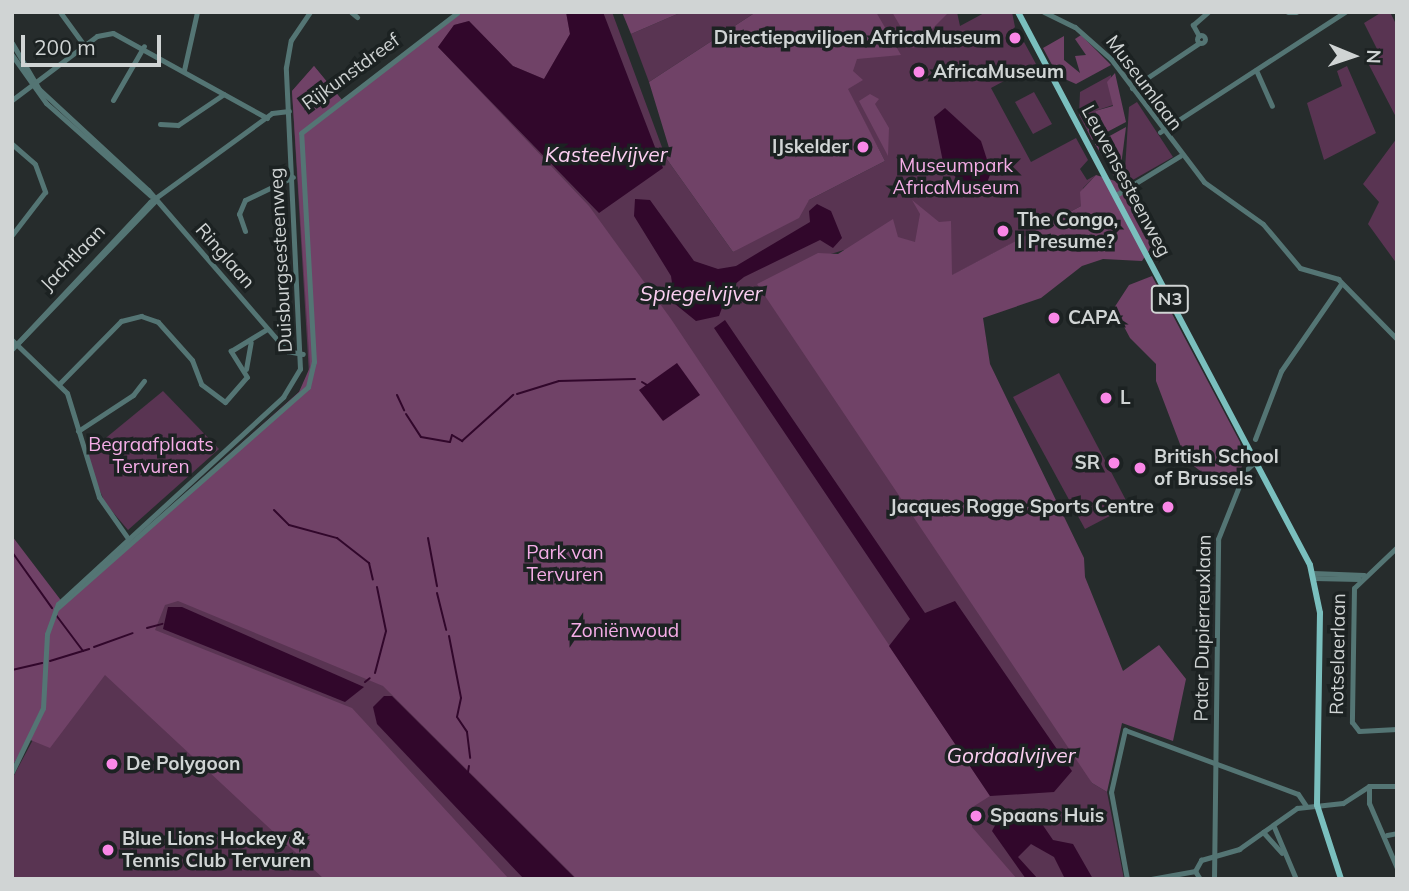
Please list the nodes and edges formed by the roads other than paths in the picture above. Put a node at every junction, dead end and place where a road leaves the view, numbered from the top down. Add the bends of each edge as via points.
1 (60, 12) edge
2 (197, 12) edge
3 (310, 12) edge
4 (351, 12) edge
5 (458, 12) edge
6 (1018, 12) edge
7 (1044, 12) edge
8 (1208, 12) edge
9 (1288, 12) edge
10 (1296, 12) edge
11 (1345, 12) edge
12 (357, 17) dead end
13 (12, 43) edge
14 (84, 45) junction
15 (144, 46) junction
16 (12, 55) edge
17 (184, 70) junction
18 (1256, 70) junction
19 (32, 85) junction
20 (1133, 90) junction
21 (224, 94) junction
22 (12, 100) edge
23 (113, 100) dead end
24 (1272, 106) dead end
25 (289, 111) junction
26 (268, 118) junction
27 (160, 124) dead end
28 (1160, 131) junction
29 (12, 144) edge
30 (1180, 156) junction
31 (293, 177) junction
32 (1116, 195) junction
33 (156, 200) junction
34 (245, 231) dead end
35 (12, 235) edge
36 (1341, 284) junction
37 (267, 329) junction
38 (1397, 339) edge
39 (251, 342) junction
40 (14, 344) edge
41 (303, 354) junction
42 (247, 369) junction
43 (144, 381) dead end
44 (60, 383) junction
45 (78, 431) junction
46 (1255, 439) dead end
47 (1257, 460) junction
48 (127, 537) junction
49 (1397, 547) edge
50 (1313, 575) junction
51 (1362, 577) junction
52 (54, 610) junction
53 (1397, 729) edge
54 (1217, 764) junction
55 (12, 772) edge
56 (1368, 786) junction
57 (1397, 786) edge
58 (1351, 800) junction
59 (1369, 803) junction
60 (1317, 805) junction
61 (1306, 806) junction
62 (1273, 827) junction
63 (1263, 832) junction
64 (1397, 833) edge
65 (1387, 835) junction
66 (1212, 854) junction
67 (1287, 858) junction
68 (1397, 868) edge
69 (1195, 871) junction
70 (1127, 879) edge
71 (1151, 879) edge
72 (1200, 879) edge
73 (1214, 879) edge
74 (1296, 879) edge
75 (1341, 879) edge

1 - 14 street
2 - 17 street
3 - 25 street, Duisburgsesteenweg via 288,52
4 - 12 street
5 - 52 street, Rijkunstdreef via 301,133 313,377
6 - 32 main road, Leuvensesteenweg / N3
7 - 20 street, Museumlaan via 1087,36
8 - 20 street via 1193,25 1199,39
9 - 10 street
11 - 18 street
13 - 19 street, Ringlaan
14 - 15 street via 113,33
14 - 19 street
15 - 17 street
15 - 23 street
16 - 19 street, Ringlaan
17 - 21 street
18 - 24 street
18 - 28 street
19 - 22 street
19 - 33 street, Ringlaan
20 - 28 street, Museumlaan
21 - 26 street
21 - 27 street via 178,125
25 - 26 street, Jachtlaan
25 - 31 street, Duisburgsesteenweg
26 - 33 street, Jachtlaan
28 - 30 street, Museumlaan
29 - 35 street via 36,164 45,192
30 - 32 street, Museumlaan
30 - 36 street, Museumlaan via 1279,239 1300,268
31 - 34 street via 245,200 239,214
31 - 41 street, Duisburgsesteenweg
32 - 47 main road, Leuvensesteenweg / N3
33 - 37 street, Ringlaan
33 - 40 street, Jachtlaan
36 - 38 street, Museumlaan
36 - 46 street via 1281,371
37 - 39 street
37 - 41 street, Ringlaan via 287,351
39 - 42 street
39 - 42 street via 231,351
40 - 44 street
41 - 48 street, Duisburgsesteenweg via 283,397
42 - 44 street via 242,389 221,402 158,321 134,316 121,321
43 - 45 street via 133,395
44 - 45 street
45 - 48 street via 99,497
47 - 50 main road, Leuvensesteenweg / N3
47 - 54 street, Pater Dupierreuxlaan via 1245,471 1218,539
48 - 52 street, Duisburgsesteenweg
49 - 51 street, Rotselaerlaan
50 - 51 street, Rotselaerlaan
50 - 60 main road, Leuvensesteenweg / N3 via 1320,613
51 - 53 street, Rotselaerlaan via 1353,593 1353,726
52 - 55 street, Duisburgsesteenweg via 43,708
54 - 61 street via 1298,794
54 - 66 street, Pater Dupierreuxlaan
54 - 70 street via 1125,730 1111,792
56 - 57 street
56 - 58 street
56 - 59 street
58 - 59 street
58 - 60 street
59 - 65 street
60 - 61 street
60 - 75 main road, Leuvensesteenweg / N3
61 - 62 street
62 - 63 street
62 - 67 street
63 - 66 street via 1239,849
63 - 67 street
64 - 65 street
65 - 68 street
66 - 69 street
66 - 73 street, Pater Dupierreuxlaan
67 - 74 street
69 - 71 street
69 - 72 street

